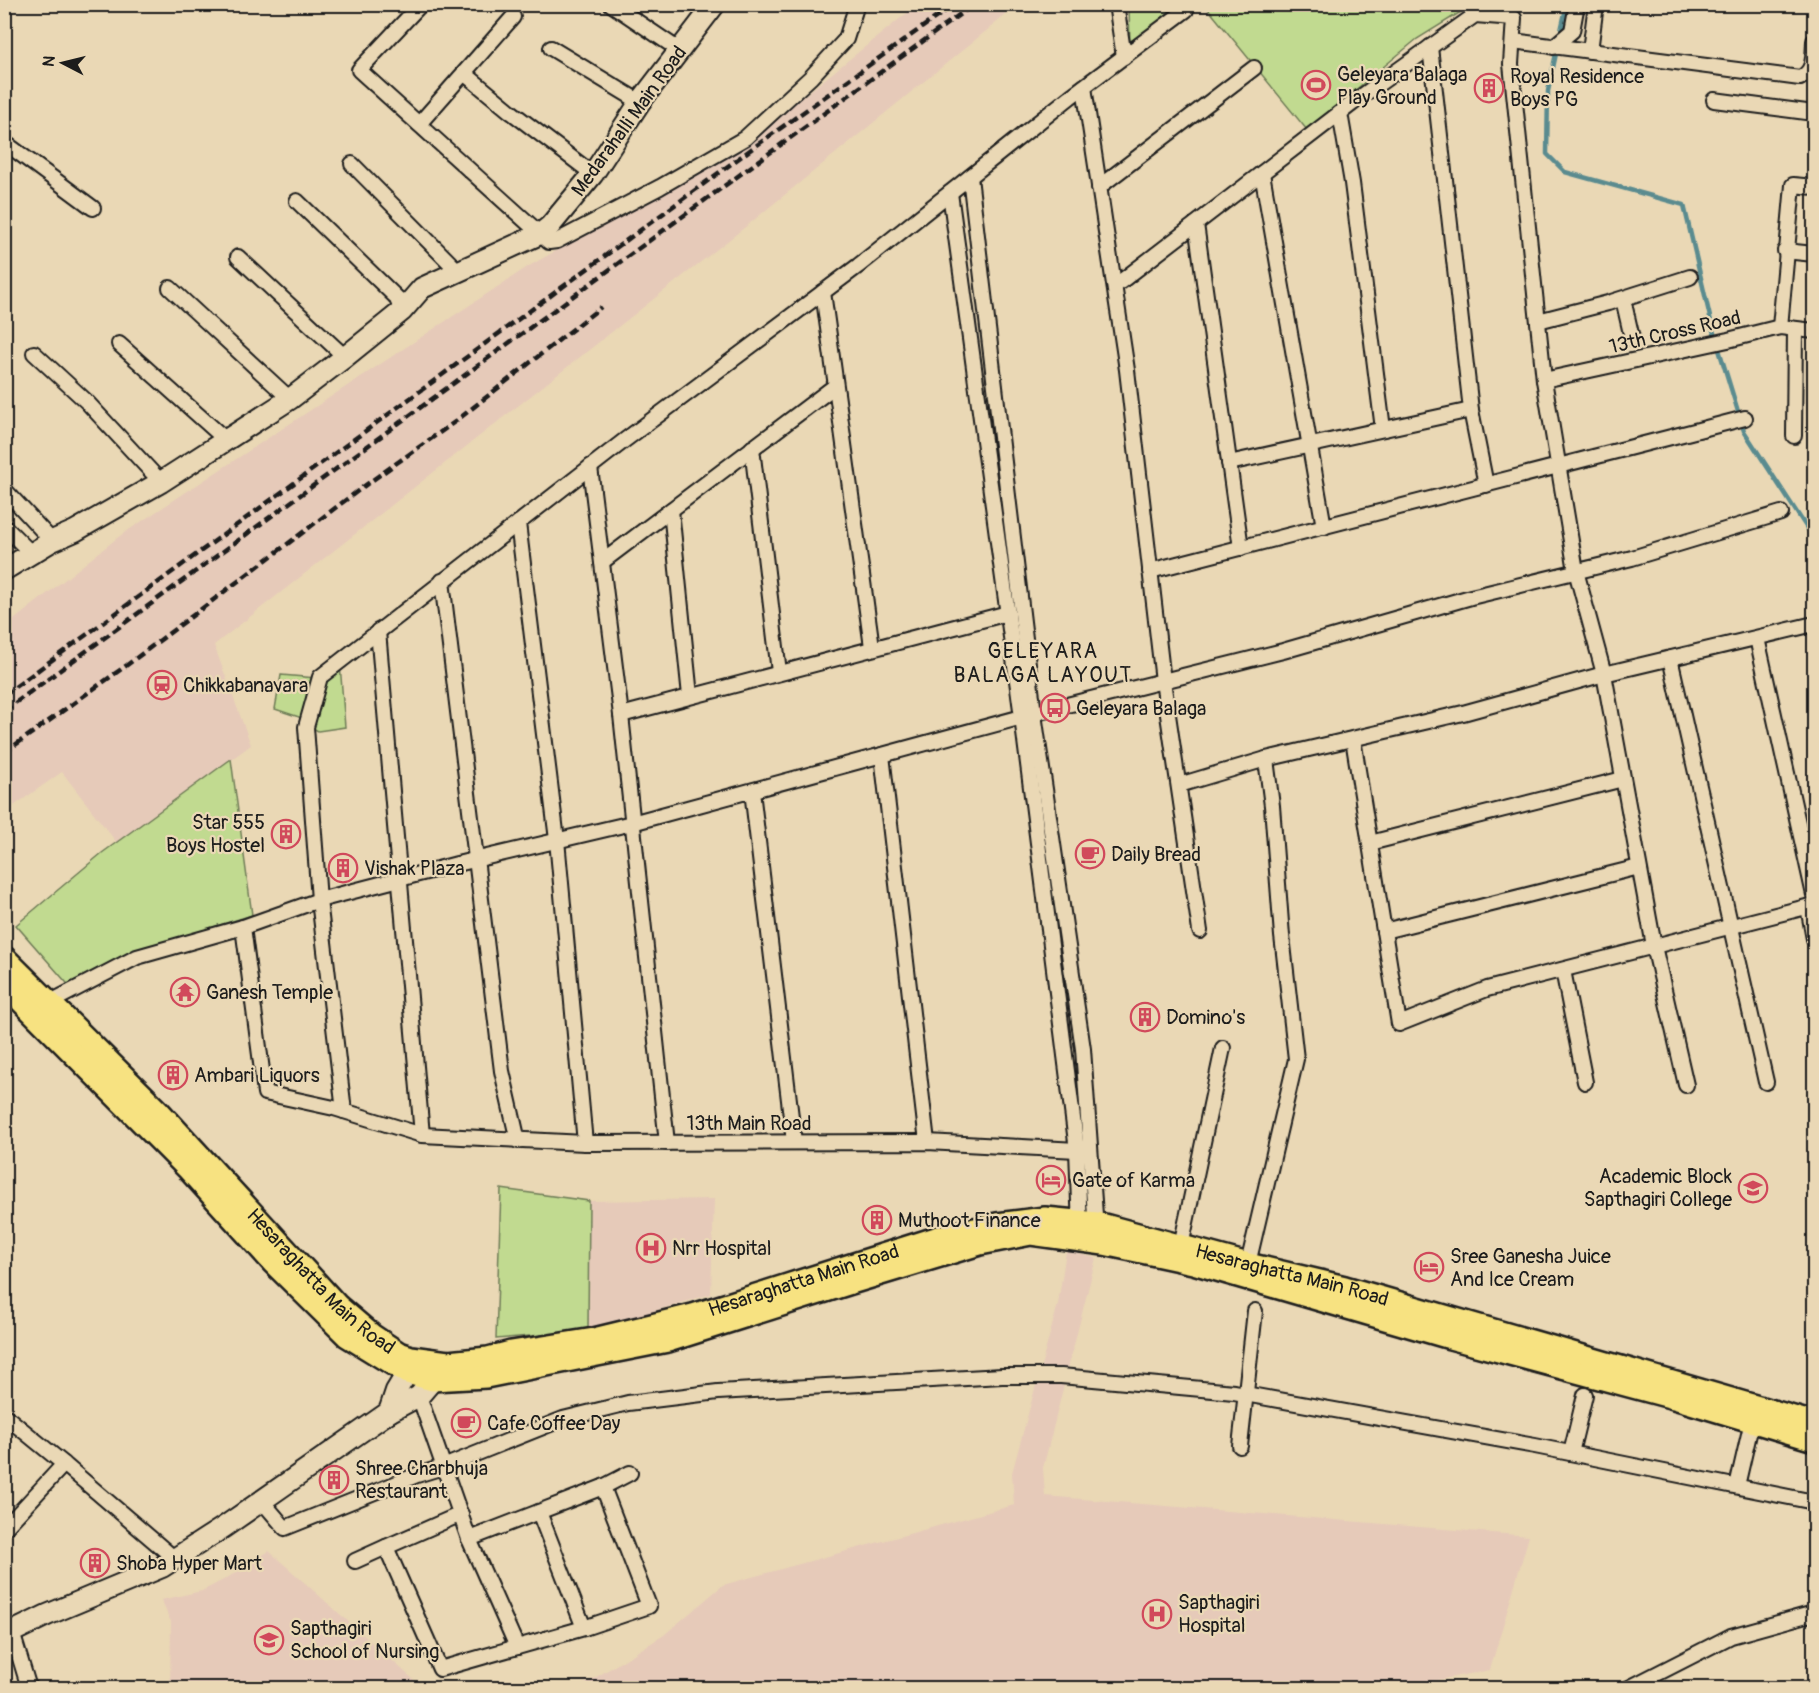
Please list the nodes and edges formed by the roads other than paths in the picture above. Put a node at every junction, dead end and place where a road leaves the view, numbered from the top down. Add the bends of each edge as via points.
1 (421, 4) edge
2 (611, 4) edge
3 (715, 4) edge
4 (857, 4) edge
5 (1116, 4) edge
6 (1577, 4) edge
7 (1596, 4) edge
8 (1186, 10) dead end
9 (513, 17) dead end
10 (1513, 41) junction
11 (1815, 41) edge
12 (1553, 46) junction
13 (1430, 47) junction
14 (551, 48) dead end
15 (679, 50) junction
16 (1590, 51) junction
17 (1124, 57) junction
18 (1254, 68) dead end
19 (464, 73) junction
20 (1084, 87) junction
21 (1714, 100) dead end
22 (640, 102) junction
23 (1340, 113) junction
24 (1815, 113) edge
25 (419, 124) junction
26 (4, 142) edge
27 (352, 164) dead end
28 (1262, 173) junction
29 (593, 174) junction
30 (970, 177) junction
31 (1099, 187) junction
32 (1815, 187) edge
33 (950, 193) junction
34 (297, 201) dead end
35 (93, 208) dead end
36 (1197, 224) junction
37 (540, 234) junction
38 (1785, 251) junction
39 (1815, 255) edge
40 (238, 257) dead end
41 (458, 271) junction
42 (1690, 278) dead end
43 (1114, 286) junction
44 (170, 288) dead end
45 (823, 292) junction
46 (1623, 298) junction
47 (402, 310) junction
48 (1538, 321) junction
49 (1780, 327) junction
50 (1796, 329) junction
51 (1815, 331) edge
52 (1632, 338) dead end
53 (119, 344) dead end
54 (34, 353) dead end
55 (345, 357) junction
56 (1544, 380) junction
57 (836, 386) junction
58 (290, 399) junction
59 (1471, 410) junction
60 (1746, 418) dead end
61 (1383, 429) junction
62 (1794, 436) dead end
63 (226, 440) junction
64 (1311, 445) junction
65 (752, 448) junction
66 (1229, 463) junction
67 (1558, 466) junction
68 (590, 467) junction
69 (162, 482) junction
70 (1486, 485) junction
71 (4, 489) edge
72 (671, 510) junction
73 (1781, 513) dead end
74 (518, 523) junction
75 (4, 526) edge
76 (1324, 527) junction
77 (52, 541) junction
78 (1241, 548) junction
79 (32, 553) junction
80 (602, 562) junction
81 (4, 570) edge
82 (1150, 571) junction
83 (1576, 571) junction
84 (442, 581) junction
85 (1008, 613) junction
86 (1815, 624) edge
87 (378, 631) junction
88 (1756, 638) junction
89 (872, 647) junction
90 (1670, 658) junction
91 (779, 672) junction
92 (1604, 674) junction
93 (1163, 681) junction
94 (690, 696) junction
95 (621, 715) junction
96 (1028, 716) junction
97 (1353, 739) junction
98 (882, 755) junction
99 (1266, 759) junction
100 (1623, 779) junction
101 (1179, 785) junction
102 (752, 791) junction
103 (632, 823) junction
104 (557, 840) junction
105 (1370, 843) junction
106 (477, 859) junction
107 (1639, 867) junction
108 (400, 879) junction
109 (319, 900) junction
110 (1812, 902) edge
111 (243, 927) junction
112 (1731, 927) junction
113 (1200, 931) dead end
114 (1384, 931) junction
115 (1815, 939) edge
116 (1654, 946) junction
117 (4, 957) edge
118 (1563, 970) junction
119 (4, 984) edge
120 (41, 1007) junction
121 (1223, 1048) dead end
122 (1585, 1082) dead end
123 (1766, 1082) dead end
124 (1686, 1085) dead end
125 (344, 1111) junction
126 (422, 1135) junction
127 (518, 1141) junction
128 (794, 1142) junction
129 (927, 1142) junction
130 (585, 1143) junction
131 (667, 1143) junction
132 (1077, 1150) junction
133 (1088, 1232) junction
134 (1181, 1246) junction
135 (1248, 1264) junction
136 (1255, 1311) dead end
137 (448, 1362) junction
138 (409, 1365) junction
139 (425, 1388) junction
140 (1245, 1394) junction
141 (1586, 1395) dead end
142 (389, 1412) junction
143 (4, 1415) edge
144 (1752, 1421) junction
145 (1815, 1423) edge
146 (1815, 1440) edge
147 (1240, 1446) dead end
148 (1571, 1453) junction
149 (64, 1464) junction
150 (443, 1467) junction
151 (630, 1473) dead end
152 (1737, 1486) junction
153 (603, 1487) junction
154 (262, 1500) junction
155 (1815, 1502) edge
156 (539, 1512) junction
157 (460, 1514) junction
158 (4, 1529) edge
159 (469, 1539) junction
160 (386, 1547) junction
161 (175, 1559) junction
162 (355, 1561) dead end
163 (1815, 1613) edge
164 (584, 1628) junction
165 (8, 1634) edge
166 (517, 1647) junction
167 (29, 1689) edge
168 (1629, 1689) edge

1 - 25 street via 359,70
2 - 15 street
3 - 15 street, Medarahalli Main Road
4 - 37 street via 846,39 745,138 557,241 549,242
5 - 17 street
6 - 12 street via 1572,31
7 - 16 street
8 - 17 street
9 - 19 street
10 - 12 street
10 - 13 street via 1514,18 1475,15
10 - 48 street via 1512,64
11 - 16 street via 1811,69 1800,78
12 - 16 street
13 - 23 street
13 - 59 street
14 - 22 street
15 - 22 street, Medarahalli Main Road
17 - 20 street
18 - 31 street
19 - 25 street
19 - 29 street
20 - 30 street
20 - 31 street
21 - 24 street
22 - 29 street, Medarahalli Main Road
23 - 28 street
23 - 61 street
25 - 37 street
26 - 35 street
27 - 41 street
28 - 36 street
28 - 64 street
29 - 37 street, Medarahalli Main Road
30 - 33 street
30 - 96 street
31 - 43 street
32 - 38 street via 1792,185
33 - 45 street
33 - 85 street
34 - 47 street via 396,297
36 - 43 street
36 - 66 street
37 - 41 street
38 - 39 street
38 - 49 street
40 - 55 street
41 - 47 street via 423,288
42 - 46 street
43 - 82 street via 1128,370
44 - 58 street
45 - 57 street
45 - 68 street
46 - 48 street
46 - 52 street
47 - 55 street
48 - 56 street
49 - 50 street, 13th Cross Road
49 - 56 street, 13th Cross Road
50 - 51 street, 13th Cross Road
50 - 62 street
53 - 63 street
54 - 69 street via 86,401
55 - 58 street
56 - 67 street
57 - 65 street
57 - 89 street
58 - 63 street
59 - 61 street
59 - 70 street
60 - 67 street
61 - 64 street
63 - 69 street
64 - 66 street
64 - 76 street
65 - 72 street
65 - 91 street
66 - 78 street
67 - 70 street
67 - 83 street
68 - 74 street
68 - 80 street
69 - 77 street
70 - 76 street
71 - 77 street
72 - 80 street
72 - 94 street
73 - 83 street
74 - 84 street
74 - 104 street
75 - 79 street
76 - 78 street
77 - 79 street
78 - 82 street
79 - 81 street
80 - 95 street
82 - 93 street
83 - 92 street
83 - 93 street
84 - 87 street
84 - 106 street
85 - 89 street
85 - 96 street
86 - 88 street
87 - 108 street
87 - 109 street via 320,677 306,727
88 - 90 street
88 - 110 street
89 - 91 street
90 - 92 street
90 - 112 street
91 - 94 street
92 - 97 street
92 - 100 street
93 - 96 street
93 - 101 street
94 - 95 street
95 - 103 street
96 - 98 street
96 - 132 street
96 - 133 street via 1083,1049
97 - 99 street
97 - 105 street
98 - 102 street
98 - 129 street
99 - 101 street
99 - 135 street via 1296,1059
100 - 105 street
100 - 107 street
101 - 113 street
102 - 103 street
102 - 128 street
103 - 104 street
103 - 131 street
104 - 106 street
104 - 130 street
105 - 114 street
106 - 108 street
106 - 127 street via 502,1071
107 - 114 street
107 - 116 street
108 - 109 street
108 - 126 street
109 - 111 street
109 - 125 street
110 - 112 street
110 - 115 street
111 - 120 street via 137,957
111 - 125 street, 13th Main Road via 265,1093
112 - 116 street
112 - 123 street
114 - 118 street via 1399,1024 1487,989
116 - 118 street
116 - 124 street
117 - 120 main road, Hesaraghatta Main Road
118 - 122 street
119 - 120 main road, Hesaraghatta Main Road
120 - 138 main road, Hesaraghatta Main Road via 159,1111 338,1306
121 - 134 street
125 - 126 street, 13th Main Road
126 - 127 street, 13th Main Road
127 - 130 street, 13th Main Road
128 - 129 street, 13th Main Road
128 - 131 street, 13th Main Road
129 - 132 street, 13th Main Road
130 - 131 street, 13th Main Road
132 - 133 street
133 - 134 main road, Hesaraghatta Main Road
133 - 137 main road, Hesaraghatta Main Road via 1045,1218 997,1224 939,1237 693,1315 594,1340
133 - 139 main road, Hesaraghatta Main Road via 1031,1234 980,1244 668,1341
133 - 144 main road, Hesaraghatta Main Road
134 - 135 main road, Hesaraghatta Main Road
135 - 145 main road, Hesaraghatta Main Road via 1367,1293
136 - 140 street
137 - 138 main road, Hesaraghatta Main Road
137 - 139 street
138 - 139 main road, Hesaraghatta Main Road
138 - 142 street
139 - 142 street
139 - 150 street
140 - 147 street
140 - 148 street
140 - 150 street via 1061,1376 718,1392 628,1403 564,1419
141 - 148 street
142 - 154 street
143 - 149 street
144 - 146 main road, Hesaraghatta Main Road
144 - 152 street
148 - 152 street
149 - 158 street
149 - 161 street
150 - 154 street via 285,1528
150 - 157 street
151 - 153 street
152 - 155 street
153 - 156 street
153 - 164 street via 649,1606
154 - 161 street
156 - 159 street
156 - 164 street
157 - 159 street
157 - 160 street
159 - 166 street
160 - 162 street
160 - 166 street via 440,1669
161 - 165 street
163 - 168 street via 1731,1636
164 - 166 street
165 - 167 street

